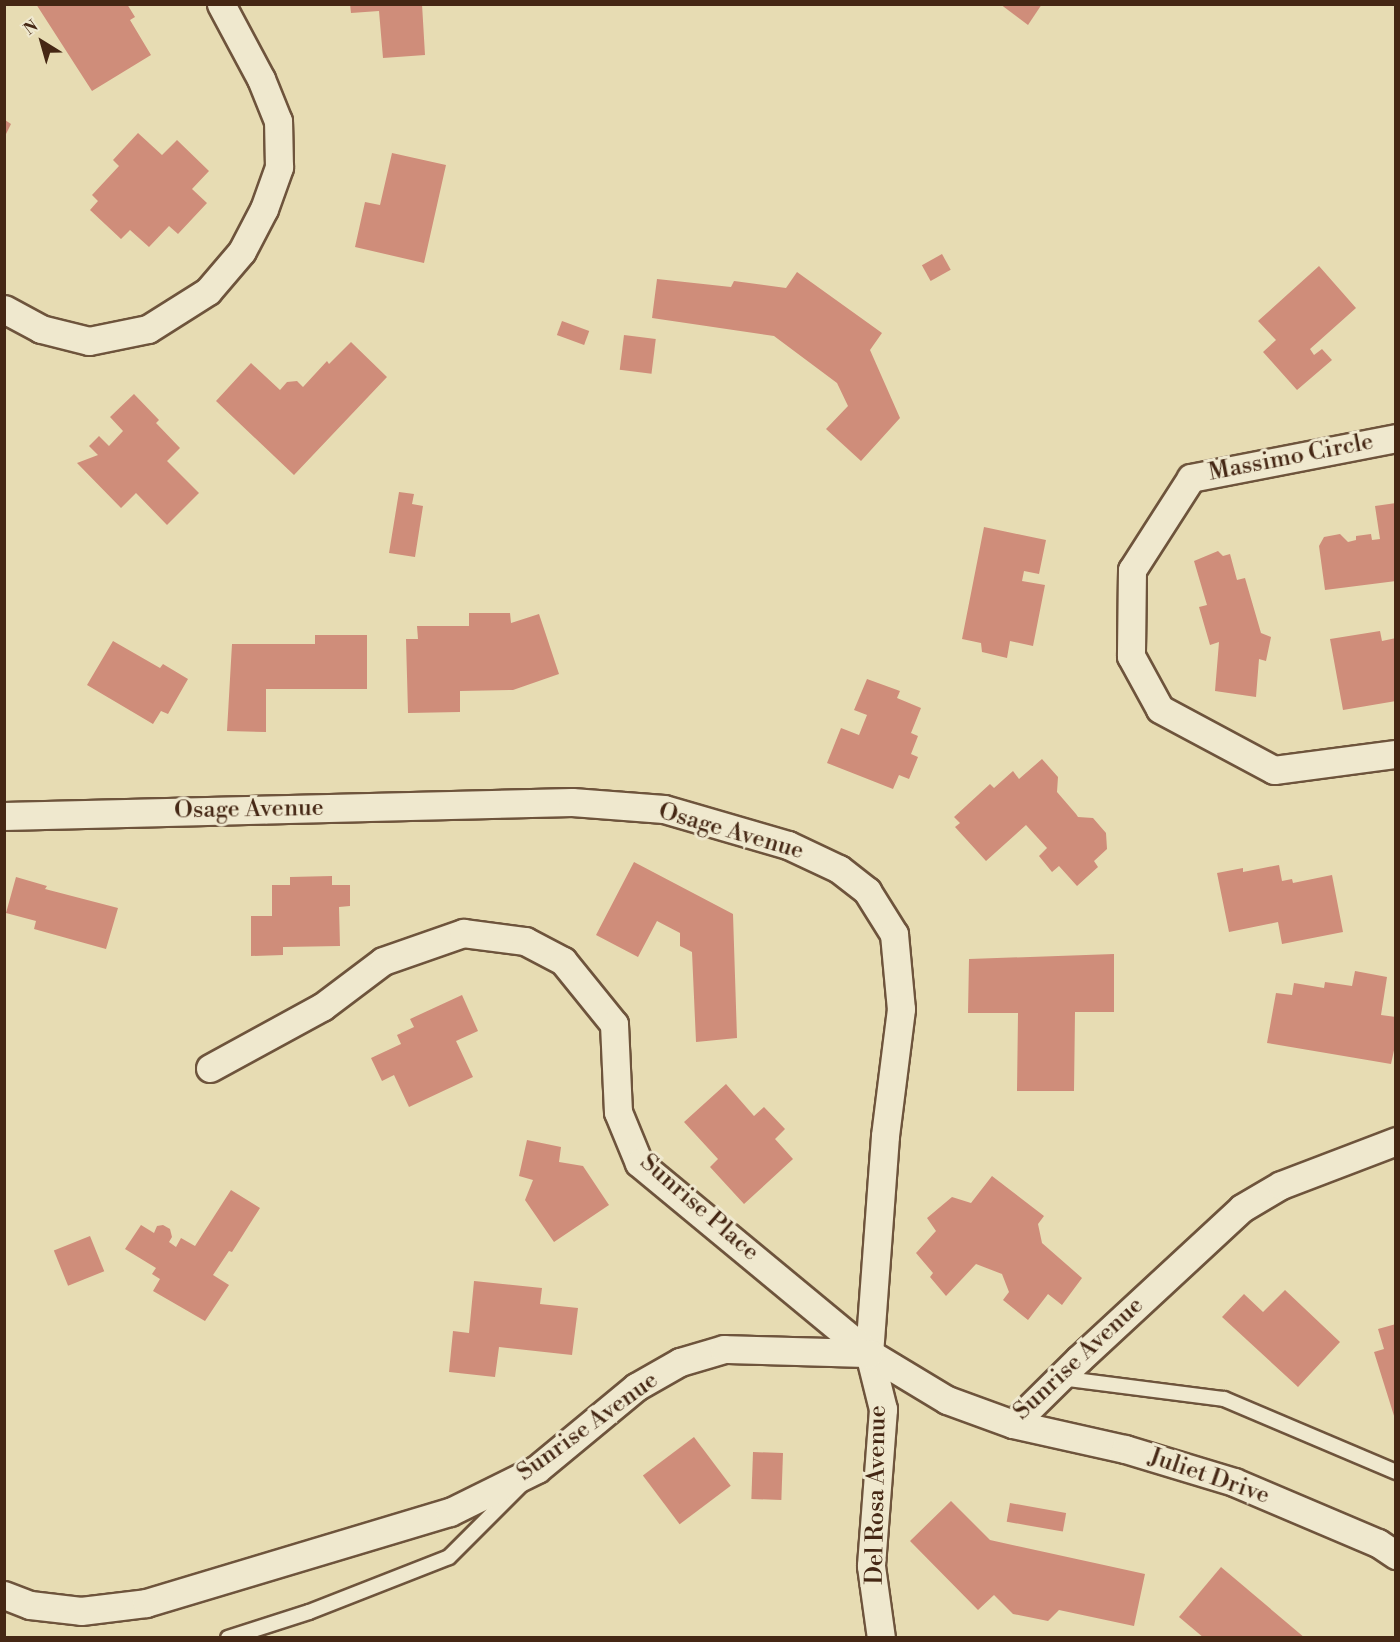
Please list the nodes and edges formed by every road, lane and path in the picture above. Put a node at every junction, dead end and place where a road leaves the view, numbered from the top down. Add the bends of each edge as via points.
1 (221, 4) edge
2 (4, 309) edge
3 (1395, 438) edge
4 (1395, 754) edge
5 (4, 816) edge
6 (210, 1068) dead end
7 (1395, 1141) edge
8 (869, 1353) junction
9 (1059, 1378) junction
10 (1013, 1424) junction
11 (537, 1469) junction
12 (1395, 1472) edge
13 (1395, 1555) edge
14 (4, 1595) edge
15 (228, 1638) edge
16 (881, 1638) edge

1 - 2 street via 261,79 278,121 279,167 264,209 242,251 208,291 148,329 89,341 41,328
3 - 4 street, Massimo Circle via 1191,478 1132,570 1131,656 1160,709 1274,770
5 - 8 street, Osage Avenue via 572,802 664,809 788,845 840,868 867,891 894,934 901,1009 885,1136
6 - 8 street, Sunrise Place via 322,1007 383,961 463,933 525,940 563,961 614,1024 618,1112 639,1163
7 - 9 street, Sunrise Avenue via 1281,1185 1242,1209
8 - 10 street, Sunrise Avenue via 947,1400
8 - 11 street, Sunrise Avenue via 724,1350 680,1362 636,1387
8 - 16 street, Del Rosa Avenue via 883,1409 871,1566
9 - 10 street, Sunrise Avenue
9 - 12 lane via 1224,1399
10 - 13 street, Juliet Drive via 1125,1449 1234,1482 1378,1543
11 - 14 street, Sunrise Avenue via 450,1512 146,1603 81,1611 30,1605
11 - 15 lane via 449,1557 309,1612

